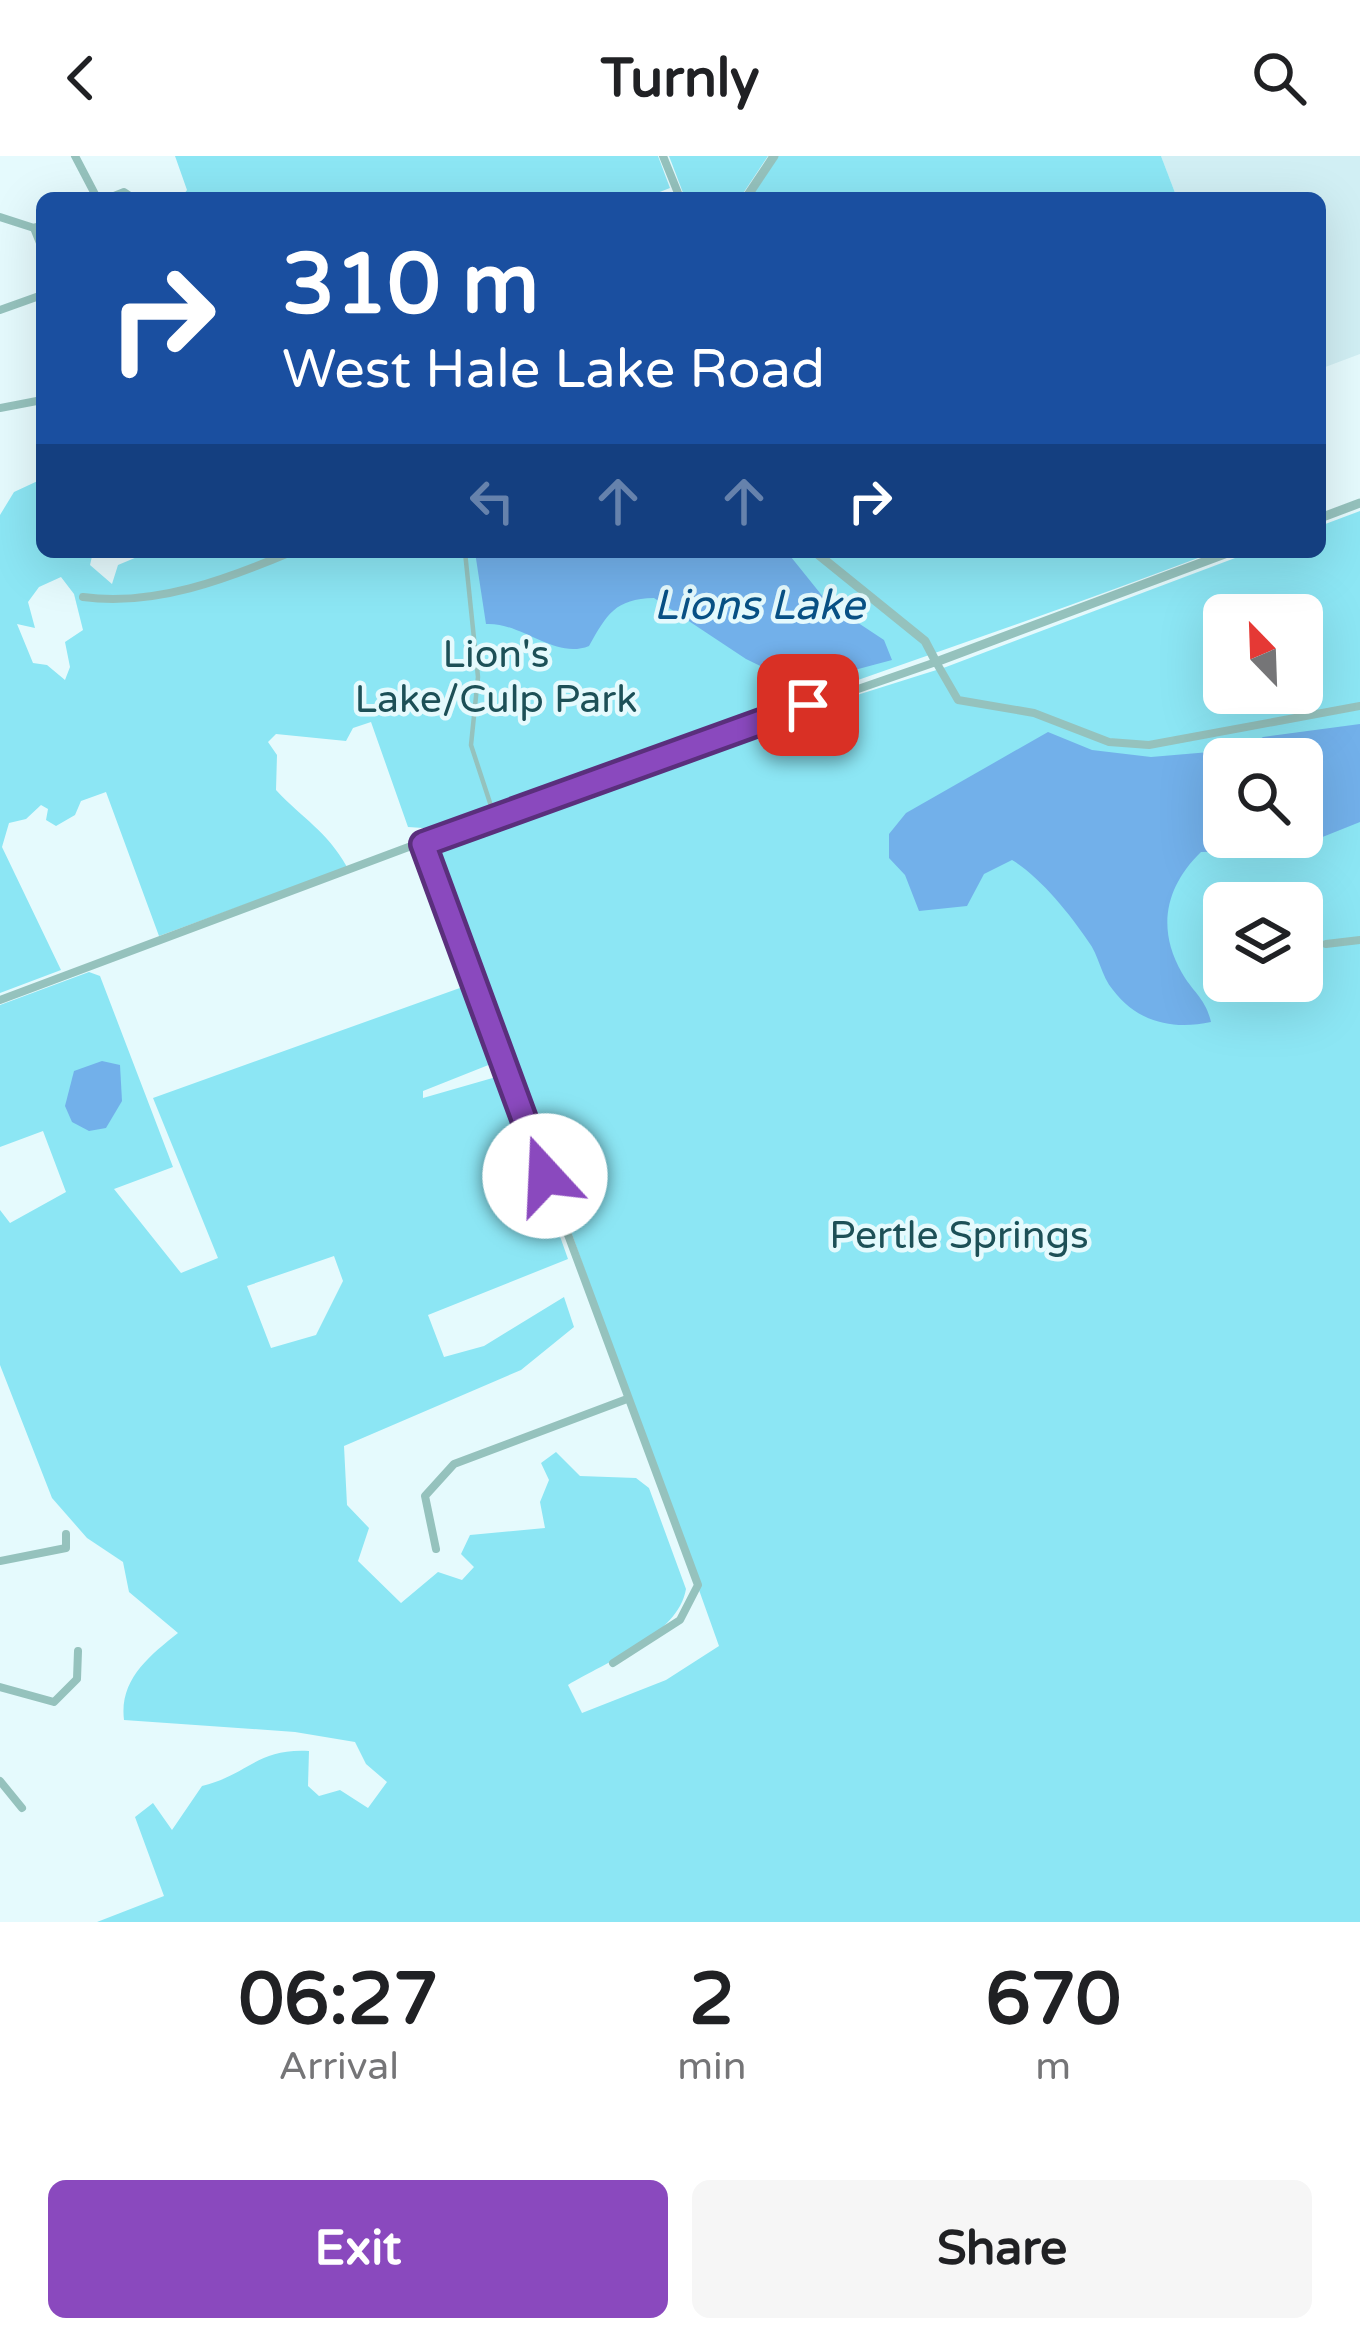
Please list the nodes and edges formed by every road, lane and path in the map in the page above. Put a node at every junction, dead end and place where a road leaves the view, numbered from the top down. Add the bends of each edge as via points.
1 (75, 156) edge
2 (663, 156) edge
3 (774, 156) edge
4 (94, 192) edge
5 (678, 192) edge
6 (750, 192) edge
7 (0, 217) edge
8 (36, 226) edge
9 (36, 297) edge
10 (0, 310) edge
11 (36, 401) edge
12 (0, 408) edge
13 (1360, 503) edge
14 (1326, 516) edge
15 (263, 558) edge
16 (466, 558) edge
17 (822, 558) edge
18 (1214, 558) edge
19 (83, 597) dead end
20 (936, 662) junction
21 (1360, 706) edge
22 (494, 815) junction
23 (423, 844) junction
24 (1360, 940) edge
25 (1326, 944) dead end
26 (0, 1000) edge
27 (627, 1399) junction
28 (65, 1534) dead end
29 (436, 1549) dead end
30 (0, 1561) edge
31 (78, 1651) dead end
32 (613, 1663) dead end
33 (0, 1687) edge
34 (0, 1780) edge
35 (22, 1808) dead end

1 - 4 street
2 - 5 street
3 - 6 street
7 - 8 street
9 - 10 street
11 - 12 street
13 - 14 street
15 - 19 street via 170,593
16 - 22 street via 478,677 471,746
17 - 20 street via 925,641
18 - 20 street
20 - 21 street via 958,700 1034,713 1123,744 1202,739
20 - 22 street
22 - 23 street
23 - 26 street
23 - 27 street
24 - 25 street
27 - 29 street via 454,1464 436,1478 424,1504
27 - 32 street via 698,1586 680,1620
28 - 30 street via 66,1548
31 - 33 street via 77,1678 54,1702
34 - 35 street

